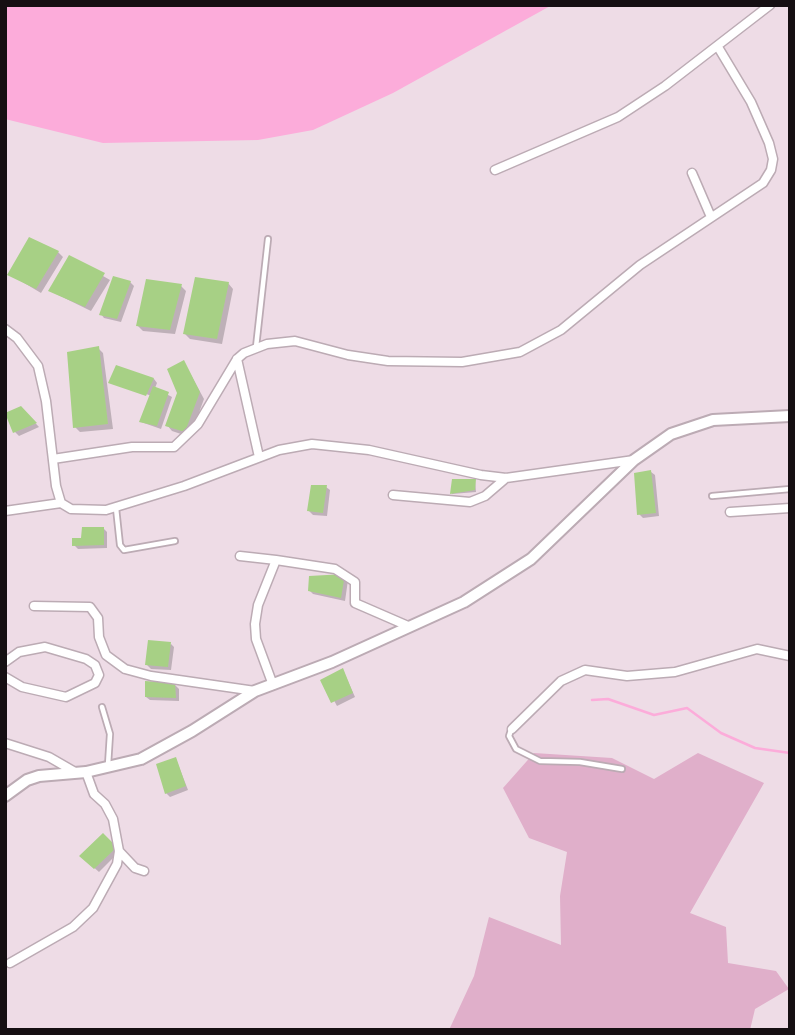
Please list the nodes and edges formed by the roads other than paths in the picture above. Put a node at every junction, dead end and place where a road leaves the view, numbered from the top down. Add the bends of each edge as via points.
1 (770, 5) edge
2 (718, 47) junction
3 (495, 170) dead end
4 (692, 173) dead end
5 (711, 217) junction
6 (268, 239) dead end
7 (5, 329) edge
8 (5, 338) edge
9 (17, 338) junction
10 (256, 347) junction
11 (237, 359) junction
12 (790, 416) edge
13 (259, 457) junction
14 (53, 459) junction
15 (634, 460) junction
16 (506, 478) junction
17 (790, 489) edge
18 (393, 495) dead end
19 (712, 496) dead end
20 (61, 503) junction
21 (116, 507) junction
22 (790, 508) edge
23 (5, 511) edge
24 (730, 512) dead end
25 (176, 541) dead end
26 (240, 556) dead end
27 (276, 560) junction
28 (34, 606) dead end
29 (408, 626) junction
30 (790, 656) edge
31 (5, 662) edge
32 (5, 677) edge
33 (273, 685) junction
34 (255, 691) junction
35 (102, 707) dead end
36 (512, 729) joint
37 (5, 743) edge
38 (108, 768) junction
39 (622, 769) dead end
40 (81, 772) junction
41 (5, 796) edge
42 (119, 851) junction
43 (144, 871) dead end
44 (10, 963) dead end

1 - 2 street
2 - 3 street via 618,117
2 - 5 street via 751,102 773,159 762,183
4 - 5 street
5 - 10 street via 640,265 561,330 520,352 434,363 348,355 295,341
6 - 10 lane
7 - 9 street
8 - 9 street
9 - 14 street via 38,366
10 - 11 street
11 - 13 street
11 - 14 street via 198,424 174,447 132,447
12 - 15 street via 742,417 690,427 671,434
13 - 16 street via 312,444 340,446
13 - 21 street
14 - 20 street
15 - 16 street
15 - 29 street via 531,559 464,602
16 - 18 street via 470,502
17 - 19 lane
20 - 21 street via 86,511
20 - 23 street
21 - 25 lane via 124,550
22 - 24 street
26 - 27 street
27 - 29 street via 335,569 355,582 355,603
27 - 33 street via 255,624
28 - 34 street via 90,607 98,618 106,655 125,669
29 - 33 street
30 - 36 street via 757,649 666,673 627,676 585,670 561,681
31 - 32 street via 19,652 45,647 86,659 99,675 95,683 66,697 22,687
33 - 34 street
34 - 38 street via 167,746
35 - 38 lane via 110,734
36 - 39 lane via 509,736 516,749 540,761
37 - 40 street
38 - 40 street
40 - 41 street via 27,780
40 - 42 street via 113,819
42 - 43 street
42 - 44 street via 114,872 93,908 73,927

